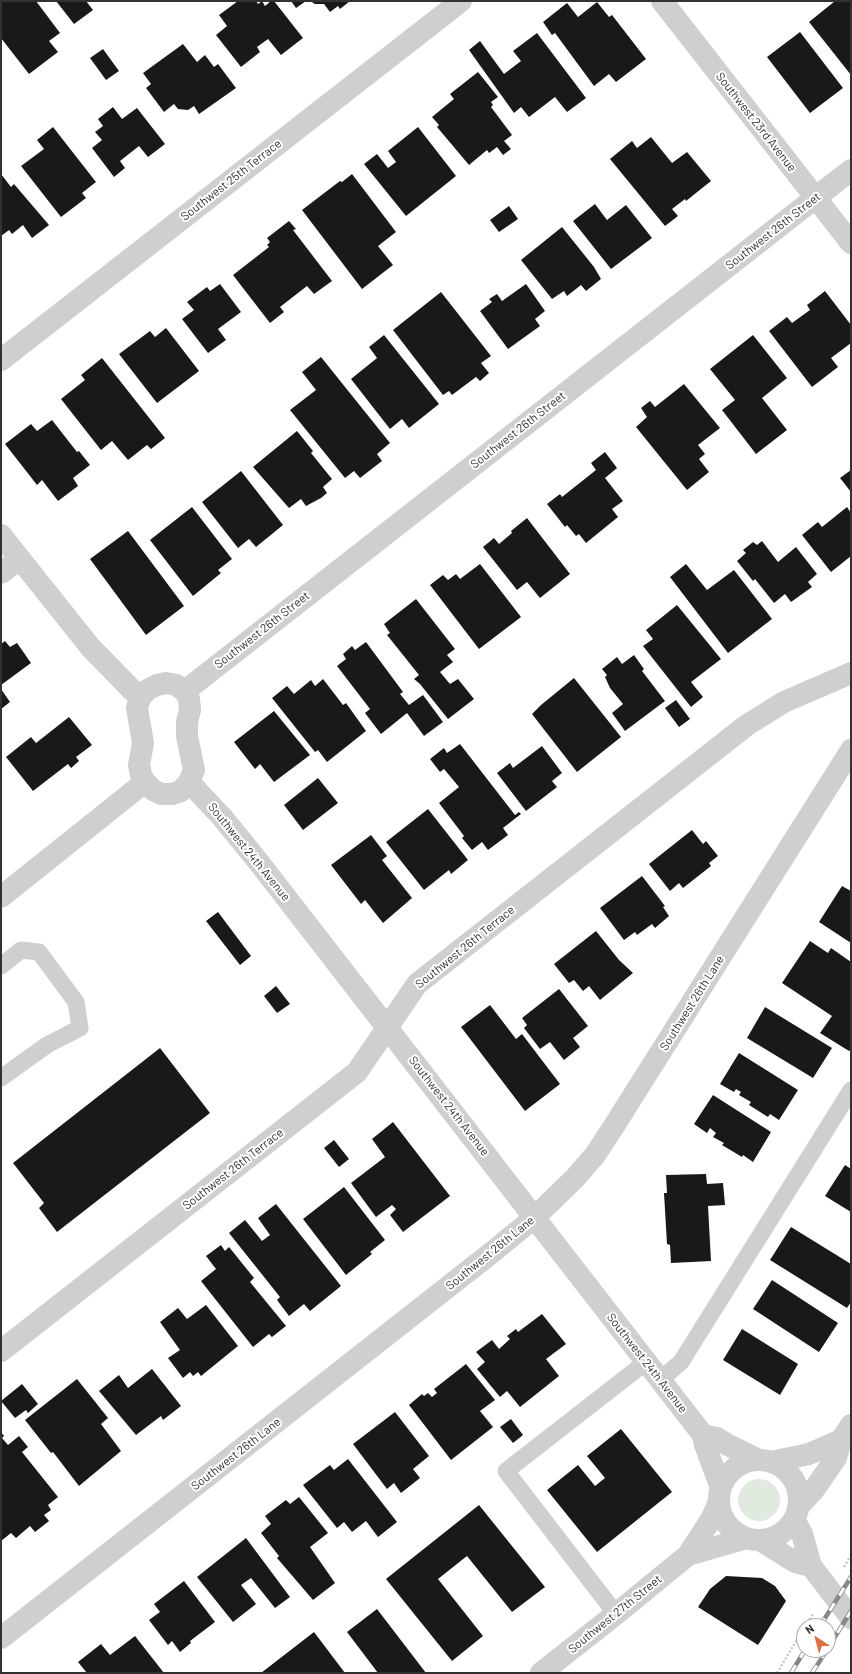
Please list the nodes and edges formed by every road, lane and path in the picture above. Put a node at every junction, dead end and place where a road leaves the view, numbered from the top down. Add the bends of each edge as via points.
1 (460, 1) edge
2 (662, 1) edge
3 (851, 170) edge
4 (815, 198) junction
5 (851, 243) edge
6 (1, 360) edge
7 (1, 535) edge
8 (20, 559) junction
9 (1, 573) edge
10 (851, 673) edge
11 (185, 691) junction
12 (140, 698) junction
13 (851, 750) edge
14 (145, 782) junction
15 (189, 782) junction
16 (1, 897) edge
17 (1, 966) edge
18 (388, 1027) junction
19 (1, 1078) edge
20 (851, 1090) edge
21 (535, 1217) junction
22 (1, 1351) edge
23 (646, 1362) junction
24 (660, 1380) junction
25 (846, 1433) edge
26 (703, 1435) junction
27 (765, 1461) junction
28 (720, 1494) junction
29 (796, 1513) junction
30 (753, 1539) junction
31 (688, 1555) junction
32 (851, 1555) edge
33 (811, 1566) junction
34 (841, 1570) dead end
35 (816, 1609) dead end
36 (616, 1614) junction
37 (810, 1618) edge
38 (851, 1618) edge
39 (1, 1638) edge
40 (796, 1642) edge
41 (541, 1673) edge
42 (777, 1673) edge

1 - 6 street, Southwest 25th Terrace
2 - 4 street, Southwest 23rd Avenue
3 - 4 street, Southwest 26th Street
4 - 5 street, Southwest 23rd Avenue
4 - 11 street, Southwest 26th Street
7 - 8 street
8 - 9 street
8 - 12 street via 91,648
10 - 18 street, Southwest 26th Terrace via 784,702 747,725 417,984
11 - 12 street via 176,685 166,683 147,690
11 - 15 street via 190,710 187,736 194,770
12 - 14 street via 137,713 143,743 139,765
13 - 21 street, Southwest 26th Lane via 595,1155
14 - 15 street via 161,794 181,791
14 - 16 street
15 - 18 street, Southwest 24th Avenue via 257,860
17 - 19 lane via 21,950 39,952 76,1002 80,1028 47,1045
18 - 21 street, Southwest 24th Avenue
18 - 22 street, Southwest 26th Terrace via 357,1072
20 - 24 lane via 681,1362
21 - 23 street, Southwest 24th Avenue
21 - 39 street, Southwest 26th Lane
23 - 24 street, Southwest 24th Avenue
23 - 36 lane via 506,1471
24 - 26 street, Southwest 24th Avenue
25 - 27 street via 809,1454
25 - 29 street via 836,1458
26 - 27 street via 717,1438
26 - 28 street, Southwest 24th Avenue
27 - 28 street via 746,1462 735,1468 727,1477
27 - 29 street via 781,1467 796,1485 799,1496
28 - 30 street via 721,1513 727,1524 736,1533
28 - 31 street, Southwest 27th Street via 712,1518
29 - 30 street via 787,1528 779,1534 770,1538
29 - 33 street
30 - 31 street, Southwest 27th Street
30 - 33 street via 795,1562
31 - 36 street, Southwest 27th Street
32 - 34 path
33 - 38 street
35 - 37 path
36 - 41 street, Southwest 27th Street
40 - 42 path

